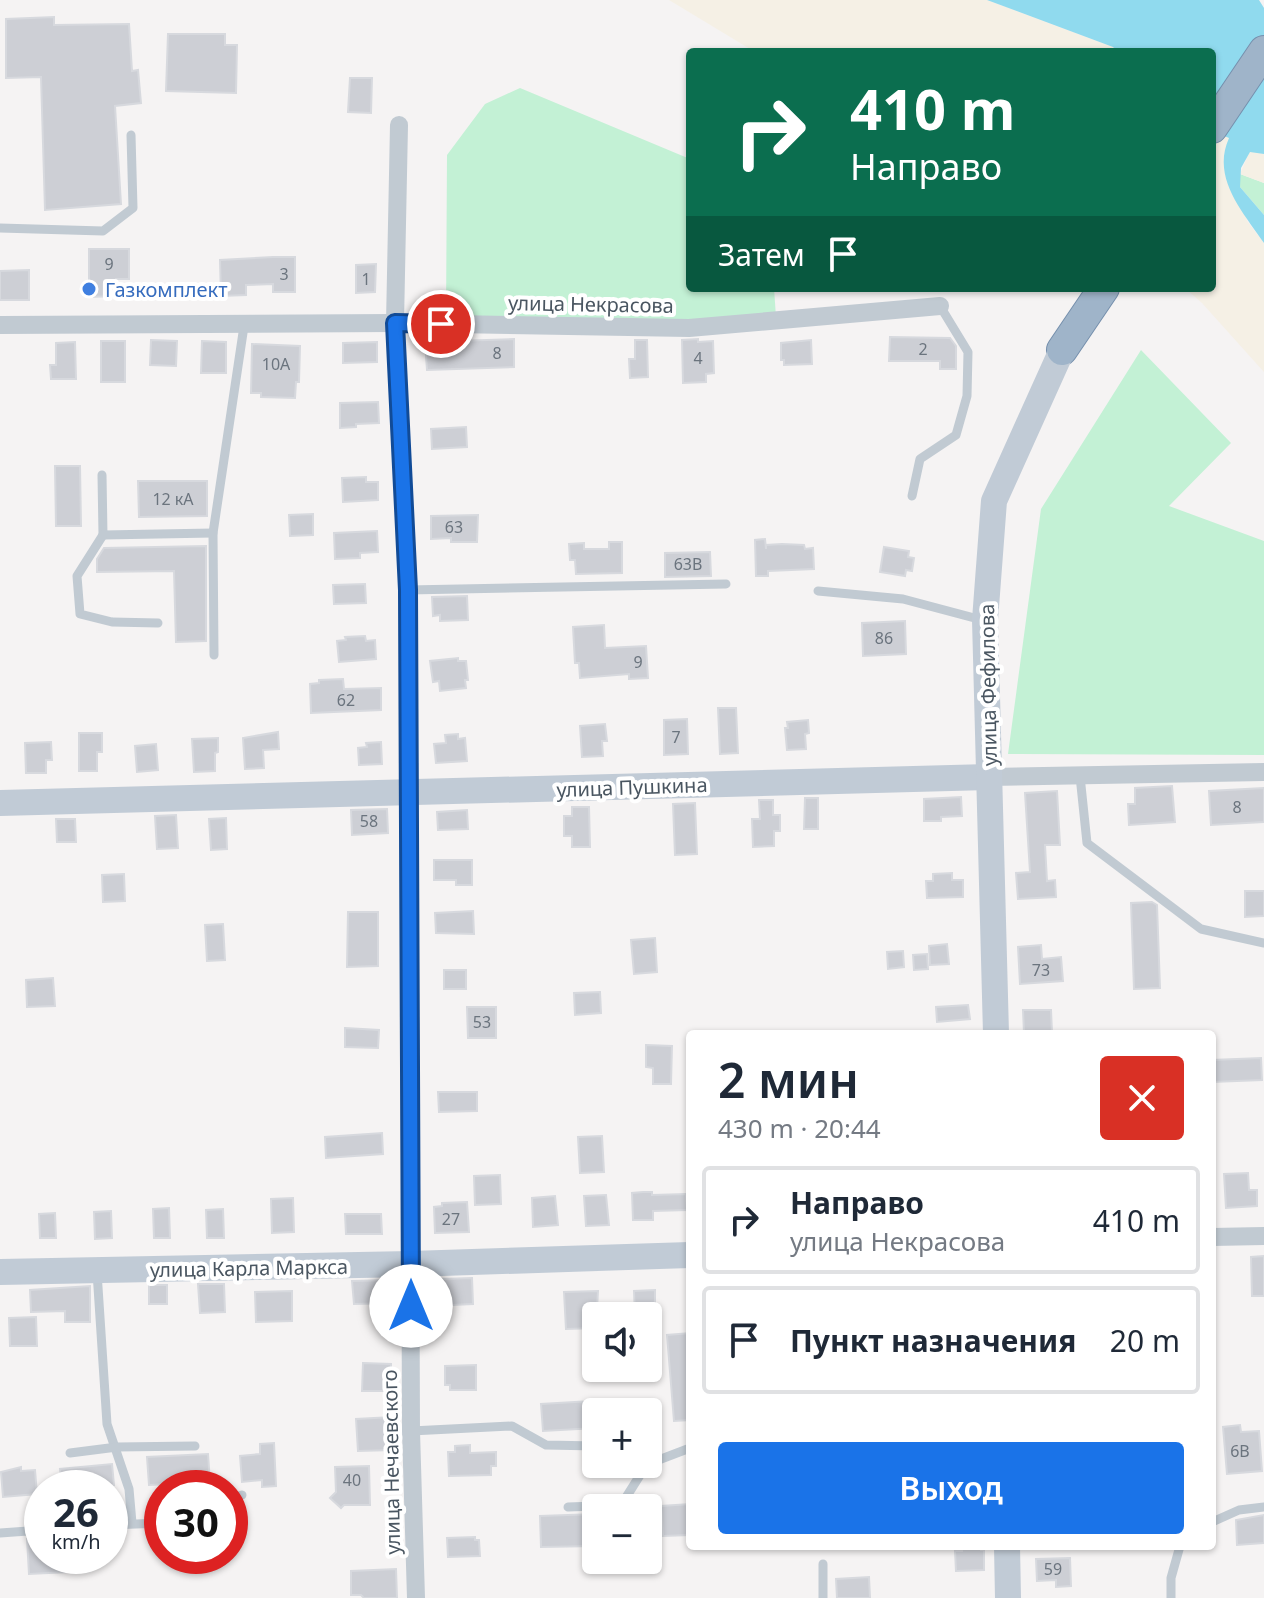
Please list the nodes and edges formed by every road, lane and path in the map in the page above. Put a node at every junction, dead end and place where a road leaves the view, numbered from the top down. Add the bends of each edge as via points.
1 (1264, 51) edge
2 (1216, 122) edge
3 (399, 125) dead end
4 (131, 135) dead end
5 (0, 228) edge
6 (1101, 292) edge
7 (940, 306) joint
8 (395, 323) junction
9 (0, 325) edge
10 (244, 326) junction
11 (1062, 350) joint
12 (102, 475) dead end
13 (912, 496) dead end
14 (213, 533) junction
15 (103, 535) junction
16 (726, 584) dead end
17 (408, 590) junction
18 (818, 591) dead end
19 (985, 620) junction
20 (158, 623) dead end
21 (214, 655) dead end
22 (1264, 772) edge
23 (1080, 776) junction
24 (989, 777) junction
25 (409, 794) junction
26 (0, 803) edge
27 (1264, 943) edge
28 (996, 1030) edge
29 (1264, 1236) edge
30 (1216, 1237) edge
31 (686, 1255) edge
32 (411, 1264) junction
33 (0, 1272) edge
34 (97, 1272) junction
35 (411, 1431) junction
36 (195, 1446) dead end
37 (582, 1446) edge
38 (117, 1447) junction
39 (686, 1449) edge
40 (70, 1453) dead end
41 (662, 1458) edge
42 (638, 1478) edge
43 (568, 1507) dead end
44 (1264, 1507) edge
45 (1216, 1520) edge
46 (128, 1523) edge
47 (132, 1523) junction
48 (144, 1523) edge
49 (24, 1531) edge
50 (0, 1533) edge
51 (1007, 1550) edge
52 (1179, 1550) edge
53 (823, 1564) dead end
54 (416, 1598) edge
55 (823, 1598) edge
56 (1008, 1598) edge
57 (1171, 1598) edge

1 - 2 highway
3 - 8 street, улица Нечаевского
4 - 5 lane via 133,208 103,231
6 - 11 highway
7 - 8 street, улица Некрасова via 689,328
7 - 13 lane via 968,352 967,396 956,435 920,459
8 - 10 street, улица Некрасова
8 - 17 street, улица Нечаевского
9 - 10 street, улица Некрасова
10 - 14 lane
11 - 19 main road, улица Фефилова via 994,501
12 - 15 lane
14 - 15 lane
14 - 21 lane
15 - 20 lane via 77,576 80,614 112,622
16 - 17 lane
17 - 25 street, улица Нечаевского
18 - 19 lane via 903,599
19 - 24 main road, улица Фефилова
22 - 23 street, улица Пушкина
23 - 24 street, улица Пушкина
23 - 27 lane via 1087,843 1201,929
24 - 25 main road, улица Пушкина
24 - 28 main road, улица Фефилова
25 - 26 main road, улица Пушкина
25 - 32 street, улица Нечаевского
29 - 30 street
31 - 32 main road, улица Карла Маркса
32 - 34 main road, улица Карла Маркса
32 - 35 street, улица Нечаевского
33 - 34 main road, улица Карла Маркса
34 - 38 lane via 107,1424
35 - 37 lane via 512,1426 546,1445
35 - 54 street, улица Нечаевского
36 - 38 lane
38 - 40 lane
38 - 47 lane
39 - 41 lane
42 - 43 lane via 625,1499
44 - 45 lane
46 - 47 lane
47 - 48 lane
49 - 50 lane
51 - 56 main road
52 - 57 lane
53 - 55 lane

